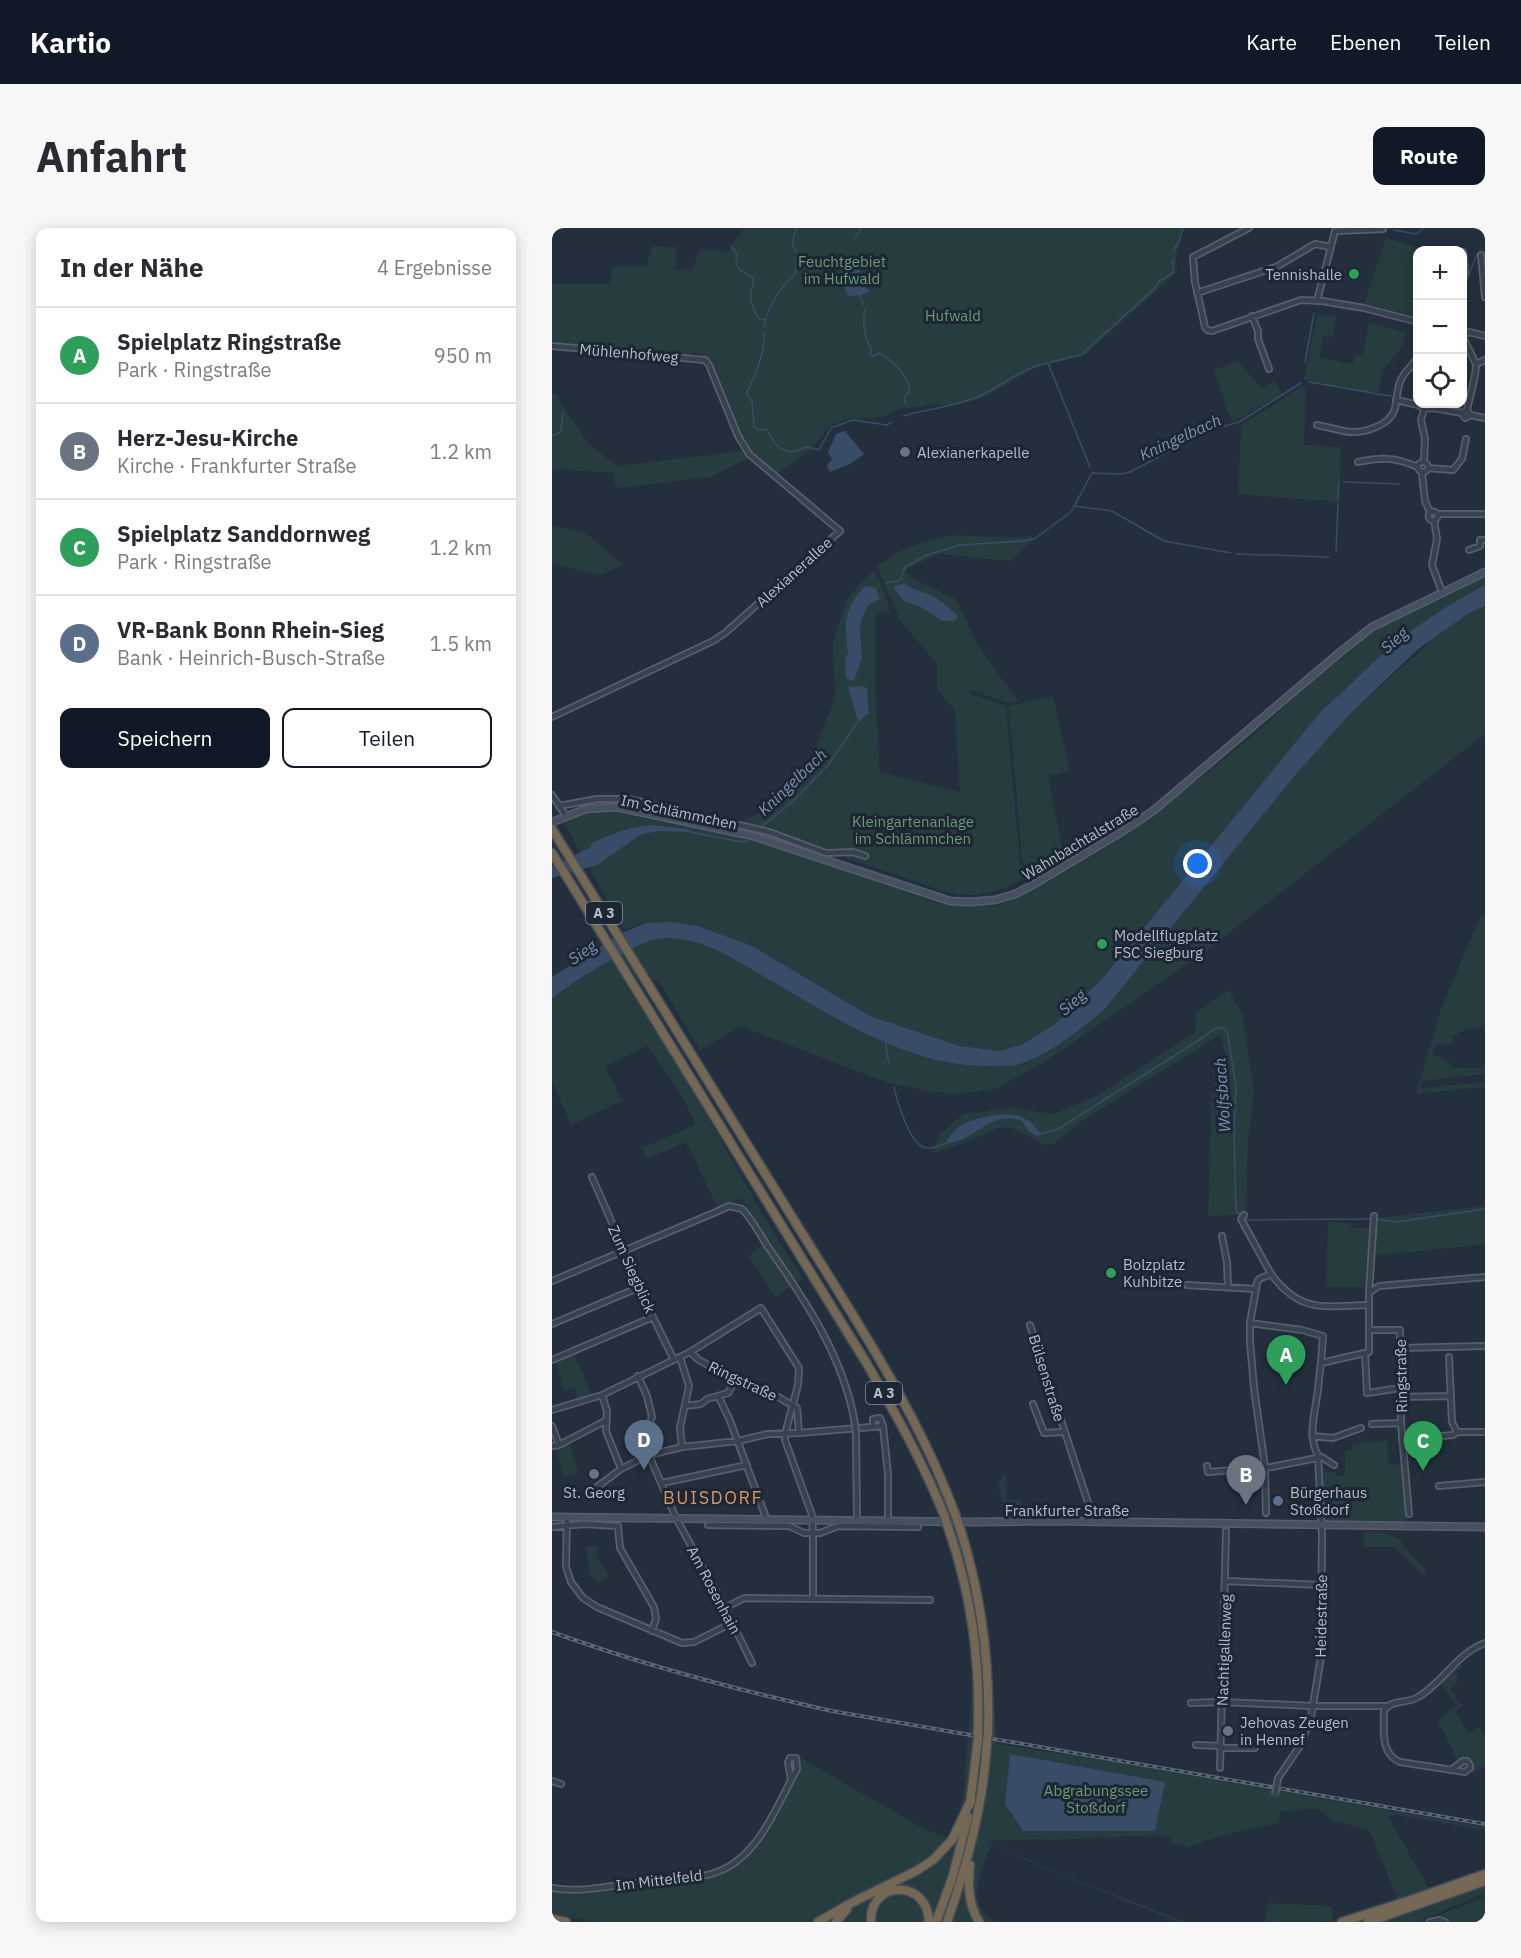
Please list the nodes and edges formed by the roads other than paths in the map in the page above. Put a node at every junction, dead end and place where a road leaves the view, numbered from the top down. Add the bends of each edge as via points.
1 (1249, 228) edge
2 (1383, 229) edge
3 (1330, 247) junction
4 (1480, 255) dead end
5 (1197, 293) junction
6 (1485, 297) edge
7 (1317, 301) junction
8 (1252, 316) junction
9 (1413, 321) edge
10 (1467, 334) edge
11 (1485, 336) edge
12 (1467, 344) edge
13 (552, 346) edge
14 (705, 360) joint
15 (1485, 360) edge
16 (1413, 363) edge
17 (1476, 363) junction
18 (1411, 366) joint
19 (1269, 369) dead end
20 (1396, 400) junction
21 (1424, 409) junction
22 (1466, 413) junction
23 (1485, 418) edge
24 (1317, 425) dead end
25 (1466, 439) dead end
26 (1358, 462) dead end
27 (1424, 462) junction
28 (1418, 467) junction
29 (1428, 468) junction
30 (1422, 473) junction
31 (1430, 512) junction
32 (1437, 514) junction
33 (1485, 514) edge
34 (1434, 520) junction
35 (1485, 540) edge
36 (1469, 550) dead end
37 (1485, 572) edge
38 (1442, 592) junction
39 (552, 717) edge
40 (552, 795) edge
41 (560, 806) junction
42 (566, 816) junction
43 (552, 822) edge
44 (552, 829) edge
45 (552, 854) edge
46 (865, 856) dead end
47 (592, 1178) dead end
48 (1243, 1217) dead end
49 (1374, 1219) dead end
50 (1222, 1236) dead end
51 (624, 1250) junction
52 (1271, 1274) junction
53 (1485, 1278) edge
54 (552, 1281) edge
55 (1186, 1285) dead end
56 (640, 1287) junction
57 (1228, 1287) junction
58 (1256, 1289) junction
59 (1369, 1293) junction
60 (1369, 1305) junction
61 (653, 1317) junction
62 (1250, 1323) junction
63 (552, 1324) edge
64 (1030, 1325) dead end
65 (1369, 1330) junction
66 (1485, 1346) edge
67 (1401, 1348) junction
68 (690, 1352) junction
69 (1365, 1353) junction
70 (680, 1357) junction
71 (1449, 1357) dead end
72 (552, 1360) edge
73 (674, 1360) junction
74 (1321, 1363) junction
75 (638, 1376) junction
76 (733, 1379) junction
77 (1400, 1388) junction
78 (602, 1395) junction
79 (718, 1396) junction
80 (1451, 1396) junction
81 (1401, 1397) junction
82 (1033, 1404) dead end
83 (792, 1405) junction
84 (685, 1406) junction
85 (552, 1410) edge
86 (607, 1420) junction
87 (1401, 1423) junction
88 (1372, 1424) dead end
89 (552, 1426) edge
90 (884, 1426) junction
91 (873, 1427) junction
92 (1361, 1428) dead end
93 (1064, 1432) junction
94 (1457, 1432) junction
95 (1485, 1432) edge
96 (799, 1433) junction
97 (784, 1434) junction
98 (1312, 1436) junction
99 (1402, 1440) junction
100 (738, 1441) junction
101 (559, 1445) junction
102 (552, 1446) edge
103 (682, 1447) junction
104 (649, 1455) junction
105 (1318, 1458) junction
106 (747, 1465) junction
107 (1334, 1465) dead end
108 (1207, 1466) dead end
109 (1265, 1467) junction
110 (621, 1469) junction
111 (1485, 1482) edge
112 (662, 1483) junction
113 (1439, 1486) dead end
114 (589, 1493) dead end
115 (1266, 1513) dead end
116 (1409, 1514) dead end
117 (765, 1515) dead end
118 (552, 1517) edge
119 (676, 1518) junction
120 (813, 1520) junction
121 (857, 1520) junction
122 (566, 1521) junction
123 (888, 1521) junction
124 (1094, 1521) junction
125 (708, 1525) dead end
126 (1321, 1525) junction
127 (552, 1527) edge
128 (918, 1527) dead end
129 (1485, 1527) edge
130 (1226, 1531) dead end
131 (813, 1533) junction
132 (1226, 1581) junction
133 (1321, 1585) junction
134 (813, 1599) junction
135 (930, 1600) dead end
136 (725, 1608) junction
137 (732, 1623) junction
138 (652, 1631) junction
139 (1485, 1643) edge
140 (752, 1664) dead end
141 (1191, 1702) dead end
142 (1222, 1702) junction
143 (1313, 1706) junction
144 (1387, 1706) junction
145 (983, 1736) junction
146 (1257, 1741) dead end
147 (1196, 1745) dead end
148 (1220, 1746) junction
149 (1220, 1768) dead end
150 (1452, 1769) dead end
151 (791, 1780) dead end
152 (552, 1781) edge
153 (561, 1784) dead end
154 (1275, 1795) dead end
155 (966, 1832) junction
156 (972, 1845) junction
157 (1485, 1874) edge
158 (1485, 1881) edge
159 (552, 1888) edge
160 (861, 1898) junction
161 (552, 1919) edge
162 (566, 1922) edge
163 (818, 1922) edge
164 (836, 1922) edge
165 (871, 1922) edge
166 (929, 1922) edge
167 (936, 1922) edge
168 (947, 1922) edge
169 (979, 1922) edge
170 (1342, 1922) edge
171 (1368, 1922) edge
172 (1430, 1922) edge
173 (1445, 1922) edge

1 - 5 street via 1193,257
2 - 3 street via 1335,231
3 - 5 street via 1315,244 1276,267
3 - 7 street
4 - 6 street
5 - 8 street via 1208,330
7 - 8 street via 1301,300
7 - 9 street
8 - 19 street
10 - 11 street
12 - 17 street
13 - 14 street, Mühlenhofweg
14 - 39 street, Alexianerallee via 749,454 840,531 713,641
15 - 17 street
16 - 18 street
17 - 22 street
18 - 20 street via 1399,381
20 - 21 street
20 - 24 street via 1395,412 1386,423 1365,431
21 - 22 street
21 - 27 street
22 - 23 street
25 - 29 street via 1462,459 1454,472
26 - 28 street via 1381,457
27 - 28 street
27 - 29 street
28 - 30 street
29 - 30 street
30 - 31 street
31 - 32 street
31 - 34 street via 1429,519
32 - 33 street
32 - 34 street
34 - 38 street via 1437,539 1432,565
35 - 36 street
37 - 38 main road, Wahnbachtalstraße
38 - 42 main road, Wahnbachtalstraße via 1372,627 1153,811 1033,885 995,900 951,901 753,836 616,807 586,809
40 - 41 street
41 - 42 street
41 - 46 street, Im Schlämmchen via 597,799 629,800 769,832 826,853 853,852
42 - 43 main road, Wahnbachtalstraße
44 - 145 highway, A 3, bridge via 824,1268 920,1432 960,1528 974,1578 988,1684
45 - 145 highway, A 3, bridge via 867,1364 908,1437 944,1515 964,1580 974,1631
47 - 51 street, Zum Siegblick
48 - 52 street
49 - 59 street
50 - 57 street
51 - 54 street
51 - 56 street, Zum Siegblick
51 - 121 street, bridge via 729,1206 742,1209 796,1286 827,1341 850,1401 856,1432
52 - 58 street via 1259,1279
52 - 60 street via 1283,1290 1302,1303
53 - 59 street via 1379,1286
55 - 57 street
56 - 61 street, Zum Siegblick
56 - 63 street
57 - 58 street
58 - 62 street
59 - 60 street
60 - 65 street
61 - 72 street
61 - 73 street, Zum Siegblick
62 - 74 street, Heidestraße via 1323,1336
62 - 109 street
64 - 93 street, Bülsenstraße
65 - 67 street, Ringstraße via 1400,1330
65 - 69 street via 1369,1352
66 - 67 street
67 - 77 street, Ringstraße
68 - 70 street
68 - 76 street, Ringstraße
68 - 83 street via 761,1308 799,1368
69 - 74 street
69 - 77 street via 1367,1393
70 - 73 street
70 - 84 street via 689,1386
71 - 80 street
73 - 75 street
74 - 98 street, Heidestraße
75 - 78 street
75 - 104 street via 652,1417 644,1438
76 - 79 street via 728,1393
76 - 83 street, Ringstraße
77 - 81 street, Ringstraße
78 - 85 street
78 - 86 street
79 - 84 street
79 - 100 street
80 - 81 street
80 - 94 street via 1452,1422
81 - 87 street, Ringstraße
82 - 93 street, Bülsenstraße via 1044,1432
83 - 96 street via 797,1407
83 - 97 street, Ringstraße
84 - 103 street via 680,1428
86 - 101 street
86 - 110 street via 606,1431
87 - 88 street
87 - 99 street, Ringstraße
89 - 101 street
90 - 91 street
90 - 91 street via 877,1418 873,1419
90 - 123 street
91 - 96 street
92 - 98 street via 1333,1438
93 - 124 street, Bülsenstraße
94 - 95 street
94 - 99 street
96 - 97 street
97 - 100 street
97 - 120 street
98 - 105 street, Heidestraße
99 - 116 street, Ringstraße
100 - 103 street
100 - 106 street
101 - 102 street
103 - 104 street
104 - 110 street
104 - 112 street, Am Rosenhain
105 - 107 street
105 - 109 street
105 - 126 street, Heidestraße
106 - 112 street
106 - 117 street
108 - 109 street via 1208,1472
109 - 115 street
110 - 114 street
111 - 113 street
112 - 119 street, Am Rosenhain
118 - 122 main road, Frankfurter Straße
119 - 120 main road, Frankfurter Straße
119 - 122 main road, Frankfurter Straße
119 - 136 street, Am Rosenhain
120 - 121 main road, Frankfurter Straße
120 - 131 street
121 - 123 main road, Frankfurter Straße
122 - 127 street
122 - 138 street via 566,1567 575,1589 591,1603
122 - 138 street via 618,1526 620,1548 654,1607
123 - 124 main road, Frankfurter Straße
124 - 126 main road, Frankfurter Straße
125 - 131 street via 789,1526
126 - 129 main road, Frankfurter Straße
126 - 133 street, Heidestraße
128 - 131 street via 838,1526
130 - 132 street, Nachtigallenweg
131 - 134 street
132 - 133 street
132 - 142 street, Nachtigallenweg
133 - 143 street, Heidestraße via 1321,1657
134 - 135 street
134 - 136 street via 744,1598
136 - 137 street, Am Rosenhain
137 - 138 street via 688,1644
137 - 140 street, Am Rosenhain
139 - 144 street via 1469,1651 1418,1697
141 - 142 street
142 - 143 street
142 - 148 street, Nachtigallenweg
143 - 144 street
143 - 154 street, Heidestraße, bridge via 1300,1746 1278,1778
144 - 150 street via 1385,1743 1392,1759
145 - 155 highway, A 3
145 - 155 highway, A 3 via 983,1788
146 - 148 street via 1255,1748
147 - 148 street
148 - 149 street, Nachtigallenweg
151 - 159 street, Im Mittelfeld via 761,1836 718,1872 579,1889
152 - 153 street
155 - 156 highway, A 3
155 - 160 highway via 922,1868
155 - 167 highway, A 3
156 - 168 highway, A 3
156 - 169 highway via 969,1892
157 - 170 highway
158 - 171 highway
160 - 163 highway
160 - 164 highway
161 - 162 highway
165 - 166 highway via 872,1909 879,1898 899,1890 919,1896 927,1907
172 - 173 street

